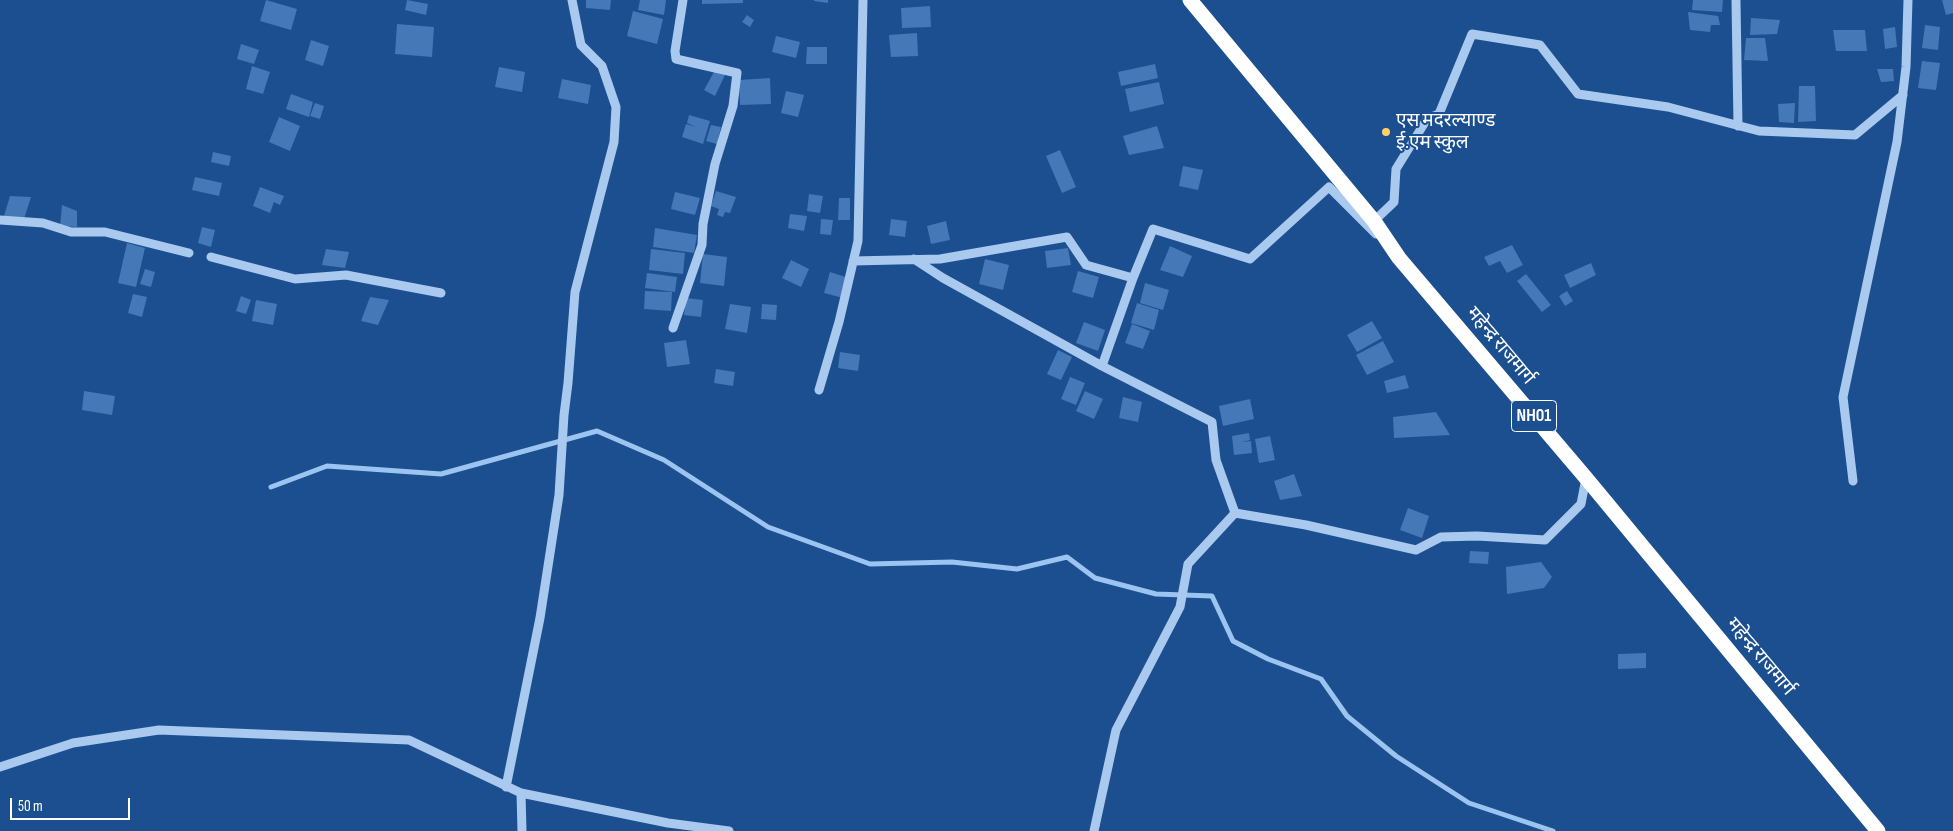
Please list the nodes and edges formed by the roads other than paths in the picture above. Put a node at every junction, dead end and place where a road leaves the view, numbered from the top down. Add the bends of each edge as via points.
1 (572, 0) edge
2 (683, 0) edge
3 (863, 0) edge
4 (1190, 0) edge
5 (1908, 0) edge
6 (1736, 1) edge
7 (1903, 95) junction
8 (1738, 126) junction
9 (0, 220) edge
10 (1374, 221) junction
11 (189, 253) dead end
12 (211, 258) dead end
13 (1400, 258) junction
14 (914, 259) junction
15 (853, 261) junction
16 (1133, 278) junction
17 (441, 293) dead end
18 (673, 328) dead end
19 (1102, 366) junction
20 (819, 390) dead end
21 (1586, 478) junction
22 (1853, 481) dead end
23 (1235, 513) junction
24 (0, 767) edge
25 (506, 787) junction
26 (521, 793) junction
27 (522, 831) edge
28 (729, 831) edge
29 (1094, 831) edge
30 (1878, 831) edge

1 - 25 street via 581,45 602,66 616,107 614,142 575,292 559,495 540,618
2 - 18 street via 676,60 737,73 733,106 715,164 702,245
3 - 15 street via 858,240
4 - 10 highway, महेन्द्र राजमार्ग / NH01
5 - 7 street
6 - 8 street
7 - 8 street via 1855,135 1759,131
7 - 22 street via 1895,152 1843,397
8 - 10 street via 1668,106 1578,94 1540,45 1472,34 1439,114 1427,119 1396,169 1394,202
9 - 11 street via 43,223 71,232 104,232
10 - 13 highway, महेन्द्र राजमार्ग / NH01
12 - 17 street via 295,279 346,275
13 - 16 street via 1330,187 1250,259 1153,229
13 - 21 highway, महेन्द्र राजमार्ग / NH01
14 - 15 street
14 - 16 street via 940,259 1067,238 1086,264
14 - 19 street
15 - 20 street
16 - 19 street
19 - 23 street via 1212,422 1216,460
21 - 23 street via 1581,504 1545,540 1441,537 1416,550
21 - 30 highway, महेन्द्र राजमार्ग / NH01
23 - 29 street via 1188,564 1180,607 1116,730
24 - 25 street via 73,743 159,730 409,740
25 - 26 street
26 - 27 street
26 - 28 street

